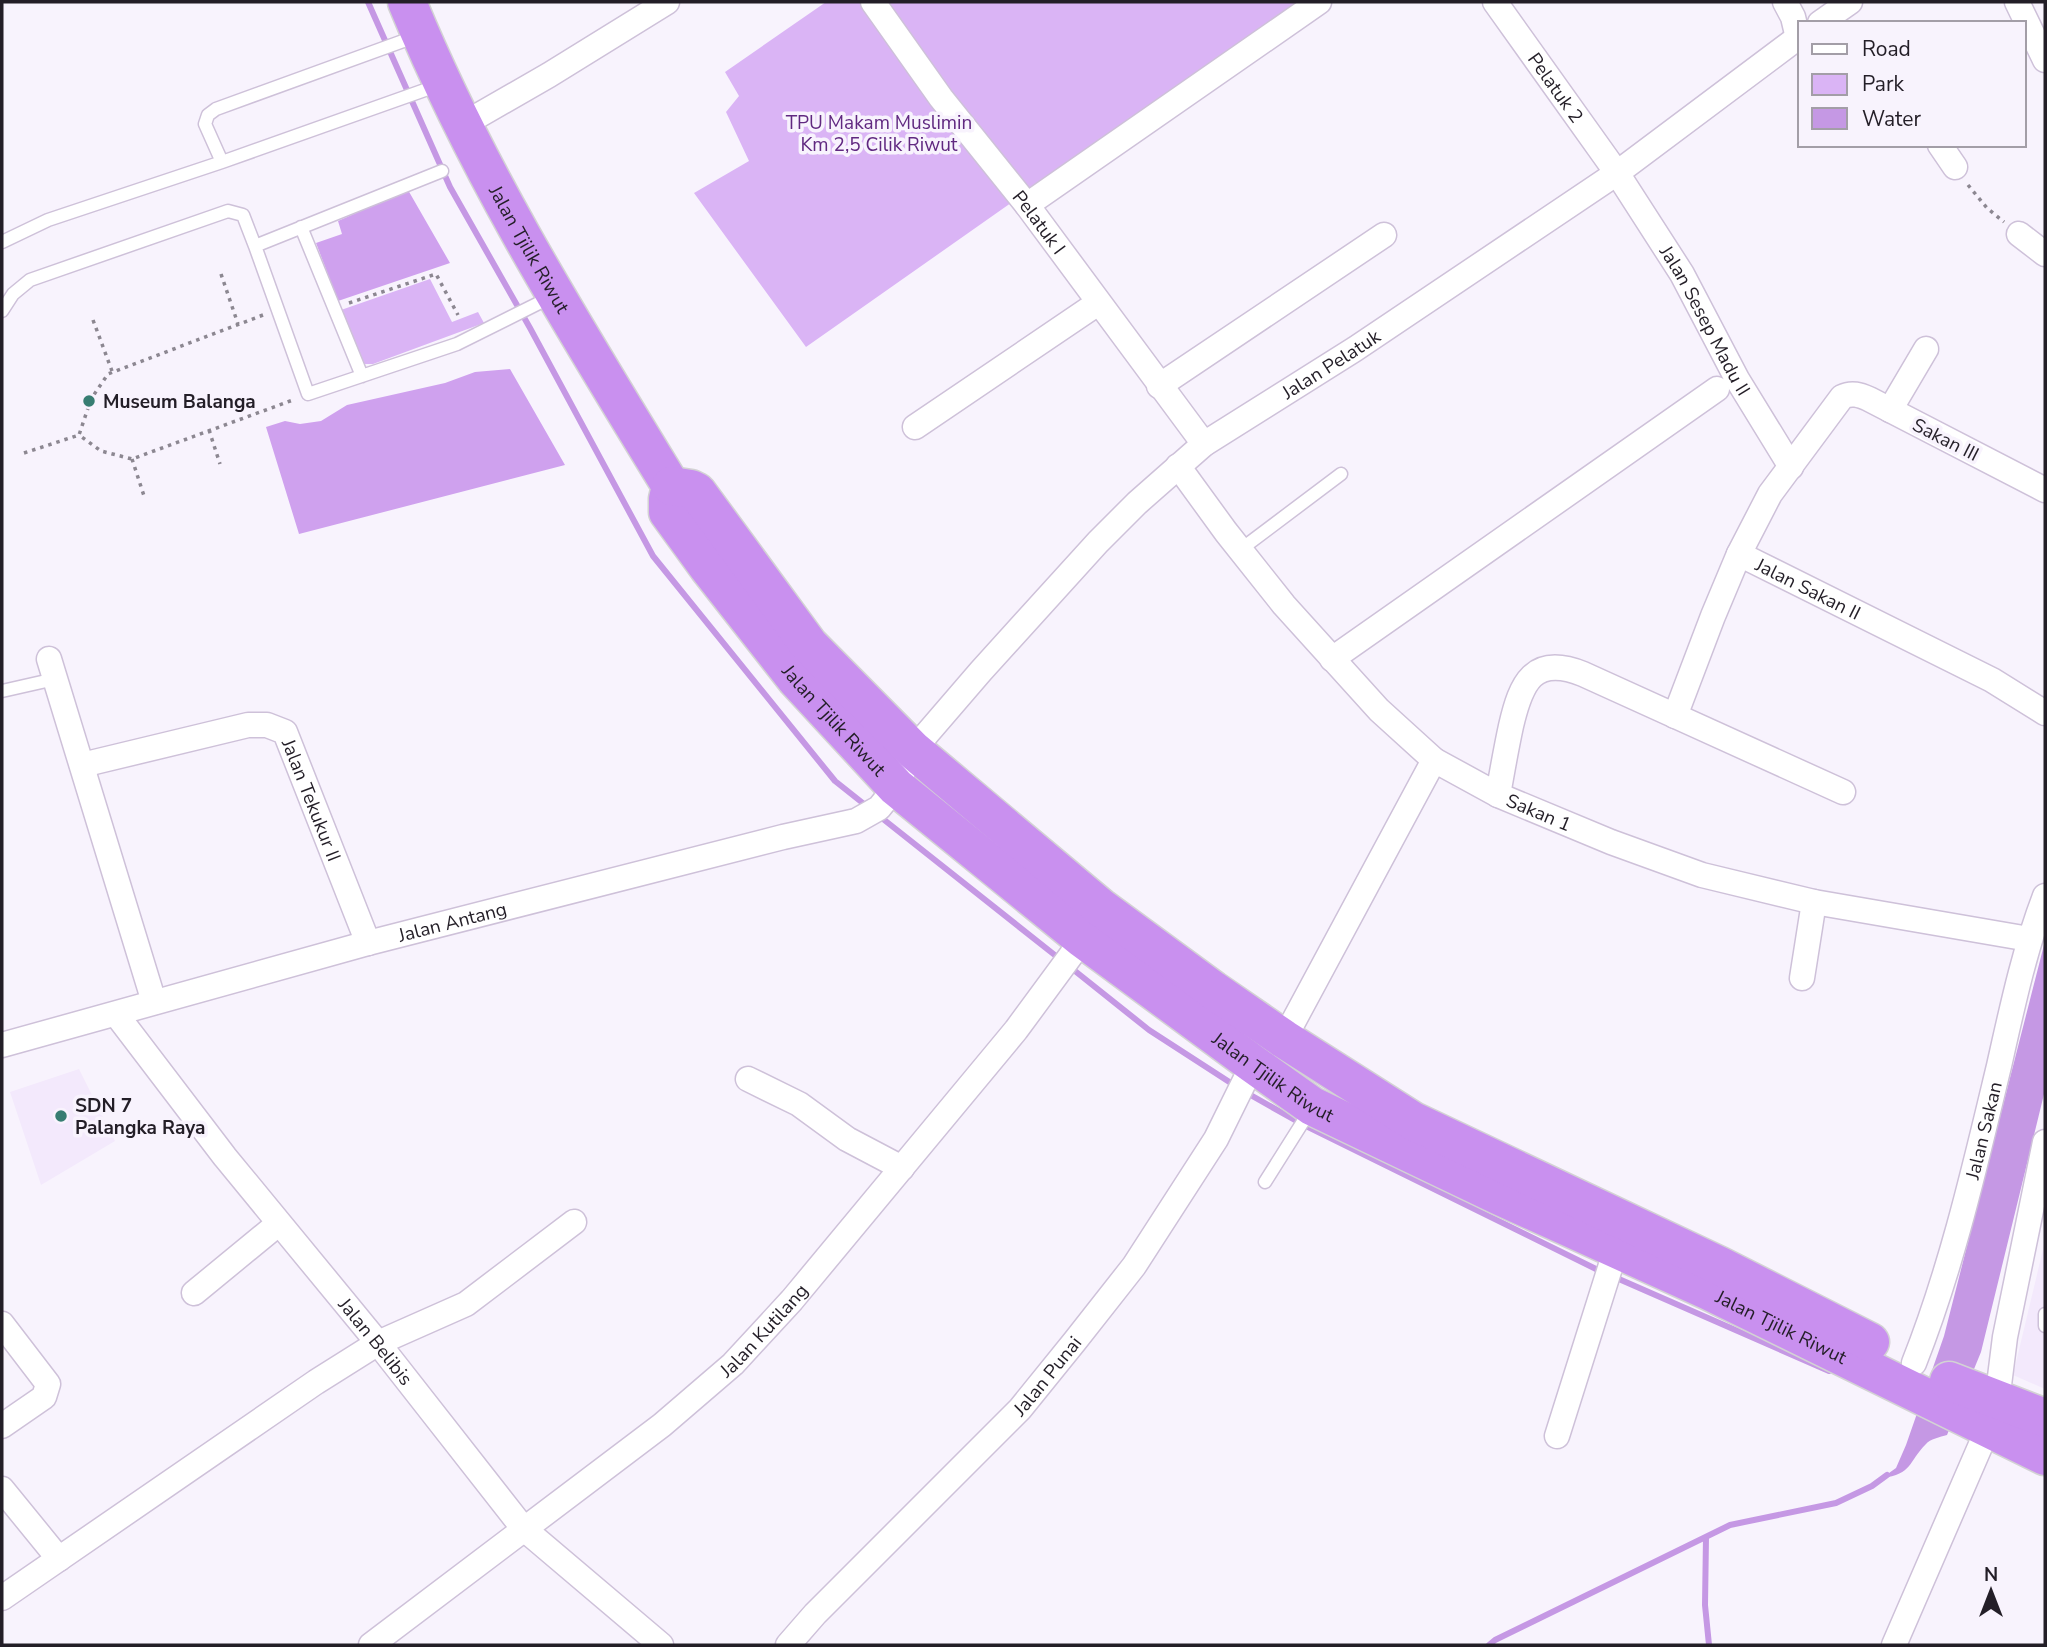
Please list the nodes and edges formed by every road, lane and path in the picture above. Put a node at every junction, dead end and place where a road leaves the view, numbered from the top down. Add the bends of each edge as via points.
1 (667, 2) edge
2 (873, 2) edge
3 (1320, 2) edge
4 (1495, 2) edge
5 (1785, 2) edge
6 (2017, 2) edge
7 (1850, 10) edge
8 (414, 18) edge
9 (1825, 21) edge
10 (1798, 34) edge
11 (1798, 38) edge
12 (2045, 60) edge
13 (443, 83) junction
14 (462, 125) junction
15 (1941, 147) edge
16 (222, 162) junction
17 (1955, 167) joint
18 (442, 171) dead end
19 (1617, 173) junction
20 (1027, 205) junction
21 (301, 228) junction
22 (2019, 234) joint
23 (1384, 235) dead end
24 (2, 242) edge
25 (255, 246) junction
26 (2045, 254) edge
27 (221, 274) dead end
28 (555, 295) junction
29 (1098, 303) junction
30 (334, 308) junction
31 (278, 310) junction
32 (2, 311) edge
33 (457, 314) dead end
34 (93, 320) dead end
35 (238, 324) junction
36 (1926, 349) dead end
37 (112, 372) junction
38 (362, 376) junction
39 (1159, 386) junction
40 (1717, 389) dead end
41 (308, 394) junction
42 (1846, 395) joint
43 (1890, 410) junction
44 (915, 427) dead end
45 (209, 430) junction
46 (79, 435) junction
47 (1204, 444) junction
48 (24, 453) dead end
49 (132, 459) junction
50 (220, 464) dead end
51 (1178, 466) junction
52 (1791, 467) junction
53 (1341, 474) dead end
54 (671, 486) junction
55 (2045, 490) edge
56 (145, 499) dead end
57 (1240, 550) junction
58 (1740, 554) junction
59 (1332, 659) junction
60 (52, 669) joint
61 (2, 691) edge
62 (2045, 713) edge
63 (1675, 716) junction
64 (913, 750) junction
65 (1434, 760) junction
66 (82, 765) junction
67 (896, 787) junction
68 (1843, 792) dead end
69 (1498, 795) junction
70 (2045, 896) edge
71 (1814, 902) junction
72 (1083, 939) junction
73 (2029, 939) junction
74 (368, 943) junction
75 (1802, 978) dead end
76 (154, 1002) junction
77 (116, 1014) junction
78 (1284, 1039) junction
79 (2, 1045) edge
80 (1253, 1064) junction
81 (748, 1079) dead end
82 (1312, 1106) junction
83 (2045, 1142) edge
84 (902, 1168) junction
85 (1265, 1182) dead end
86 (574, 1222) dead end
87 (278, 1224) junction
88 (1616, 1250) junction
89 (1714, 1278) junction
90 (194, 1293) dead end
91 (2045, 1314) edge
92 (2, 1324) edge
93 (2045, 1326) edge
94 (377, 1343) junction
95 (1954, 1394) junction
96 (2045, 1418) edge
97 (2, 1426) edge
98 (1557, 1436) dead end
99 (2045, 1455) edge
100 (2, 1489) edge
101 (523, 1528) junction
102 (59, 1559) junction
103 (2, 1598) edge
104 (371, 1645) edge
105 (661, 1645) edge
106 (788, 1645) edge
107 (1894, 1645) edge

1 - 14 street
2 - 20 street, Pelatuk I via 941,99
3 - 20 street
4 - 19 street, Pelatuk 2
5 - 10 street
6 - 12 street
7 - 9 street
8 - 13 highway, Jalan Tjilik Riwut
8 - 16 lane via 216,108 205,124
11 - 19 street, Jalan Pelatuk
13 - 14 highway, Jalan Tjilik Riwut
13 - 16 lane
14 - 28 highway, Jalan Tjilik Riwut
15 - 17 street
16 - 24 lane via 48,220
17 - 22 path via 1987,208
18 - 21 lane
19 - 47 street, Jalan Pelatuk
19 - 52 street, Jalan Sesep Madu II via 1682,274 1737,379
20 - 29 street, Pelatuk I
21 - 25 lane
21 - 30 lane
22 - 26 street
23 - 39 street
25 - 31 lane
25 - 32 lane via 243,215 228,211 30,280
27 - 35 path
28 - 38 lane via 457,344
28 - 54 highway, Jalan Tjilik Riwut
29 - 39 street, Pelatuk I
29 - 44 street
30 - 33 path via 436,274
30 - 38 lane
31 - 35 path
31 - 41 lane
34 - 37 path
35 - 37 path
36 - 43 street
37 - 46 path via 91,399
38 - 41 lane
39 - 47 street, Pelatuk I
40 - 59 street
41 - 45 path
42 - 43 street, Sakan III via 1861,396
42 - 52 street, Jalan Sakan II
43 - 55 street, Sakan III
45 - 49 path
45 - 50 path
46 - 48 path
46 - 49 path via 101,451
47 - 51 street, Jalan Pelatuk
49 - 56 path
51 - 57 street, Sakan 1
51 - 64 street, Jalan Pelatuk via 1098,542
52 - 58 street, Jalan Sakan II via 1756,518
53 - 57 lane
54 - 64 highway, Jalan Tjilik Riwut via 697,492 809,645
54 - 67 highway, Jalan Tjilik Riwut via 667,512 708,567 796,679
57 - 59 street, Sakan 1
58 - 62 street, Jalan Sakan II via 1992,680
58 - 63 street
59 - 65 street, Sakan 1
60 - 61 lane
60 - 66 street
63 - 68 street
63 - 69 street via 1570,669 1544,669 1521,690
64 - 67 street, Jalan Antang
64 - 78 highway, Jalan Tjilik Riwut via 1100,906
65 - 69 street, Sakan 1
65 - 78 street
66 - 74 street, Jalan Tekukur II via 247,725 267,725 285,732
66 - 76 street
67 - 72 highway, Jalan Tjilik Riwut
67 - 74 street, Jalan Antang via 879,808 856,821
69 - 71 street, Sakan 1 via 1702,875
70 - 73 street, Jalan Sakan
71 - 73 street, Sakan 1
71 - 75 street
72 - 80 highway, Jalan Tjilik Riwut
72 - 84 street, Jalan Kutilang via 1016,1030
73 - 95 street, Jalan Sakan via 1940,1294
74 - 76 street, Jalan Antang
76 - 77 street, Jalan Antang
77 - 79 street, Jalan Antang
77 - 87 street, Jalan Belibis
78 - 89 highway, Jalan Tjilik Riwut via 1413,1121
80 - 82 highway, Jalan Tjilik Riwut
80 - 106 street, Jalan Punai via 1216,1139 1134,1266 1036,1390
81 - 84 street via 799,1104 847,1139
82 - 85 lane
82 - 88 highway, Jalan Tjilik Riwut
83 - 95 street via 2007,1324
84 - 101 street, Jalan Kutilang via 733,1364 662,1425
86 - 94 street via 466,1304
87 - 90 street
87 - 94 street, Jalan Belibis
88 - 89 highway, Jalan Tjilik Riwut
88 - 98 street
89 - 95 highway, Jalan Tjilik Riwut via 1788,1331
91 - 93 lane
92 - 97 street via 44,1378 48,1390
94 - 101 street, Jalan Belibis
94 - 102 street
95 - 96 highway, Jalan Tjilik Riwut
95 - 99 highway, Jalan Tjilik Riwut
95 - 107 street
100 - 102 street
101 - 104 street, Jalan Kutilang
101 - 105 street, Jalan Belibis
102 - 103 street

